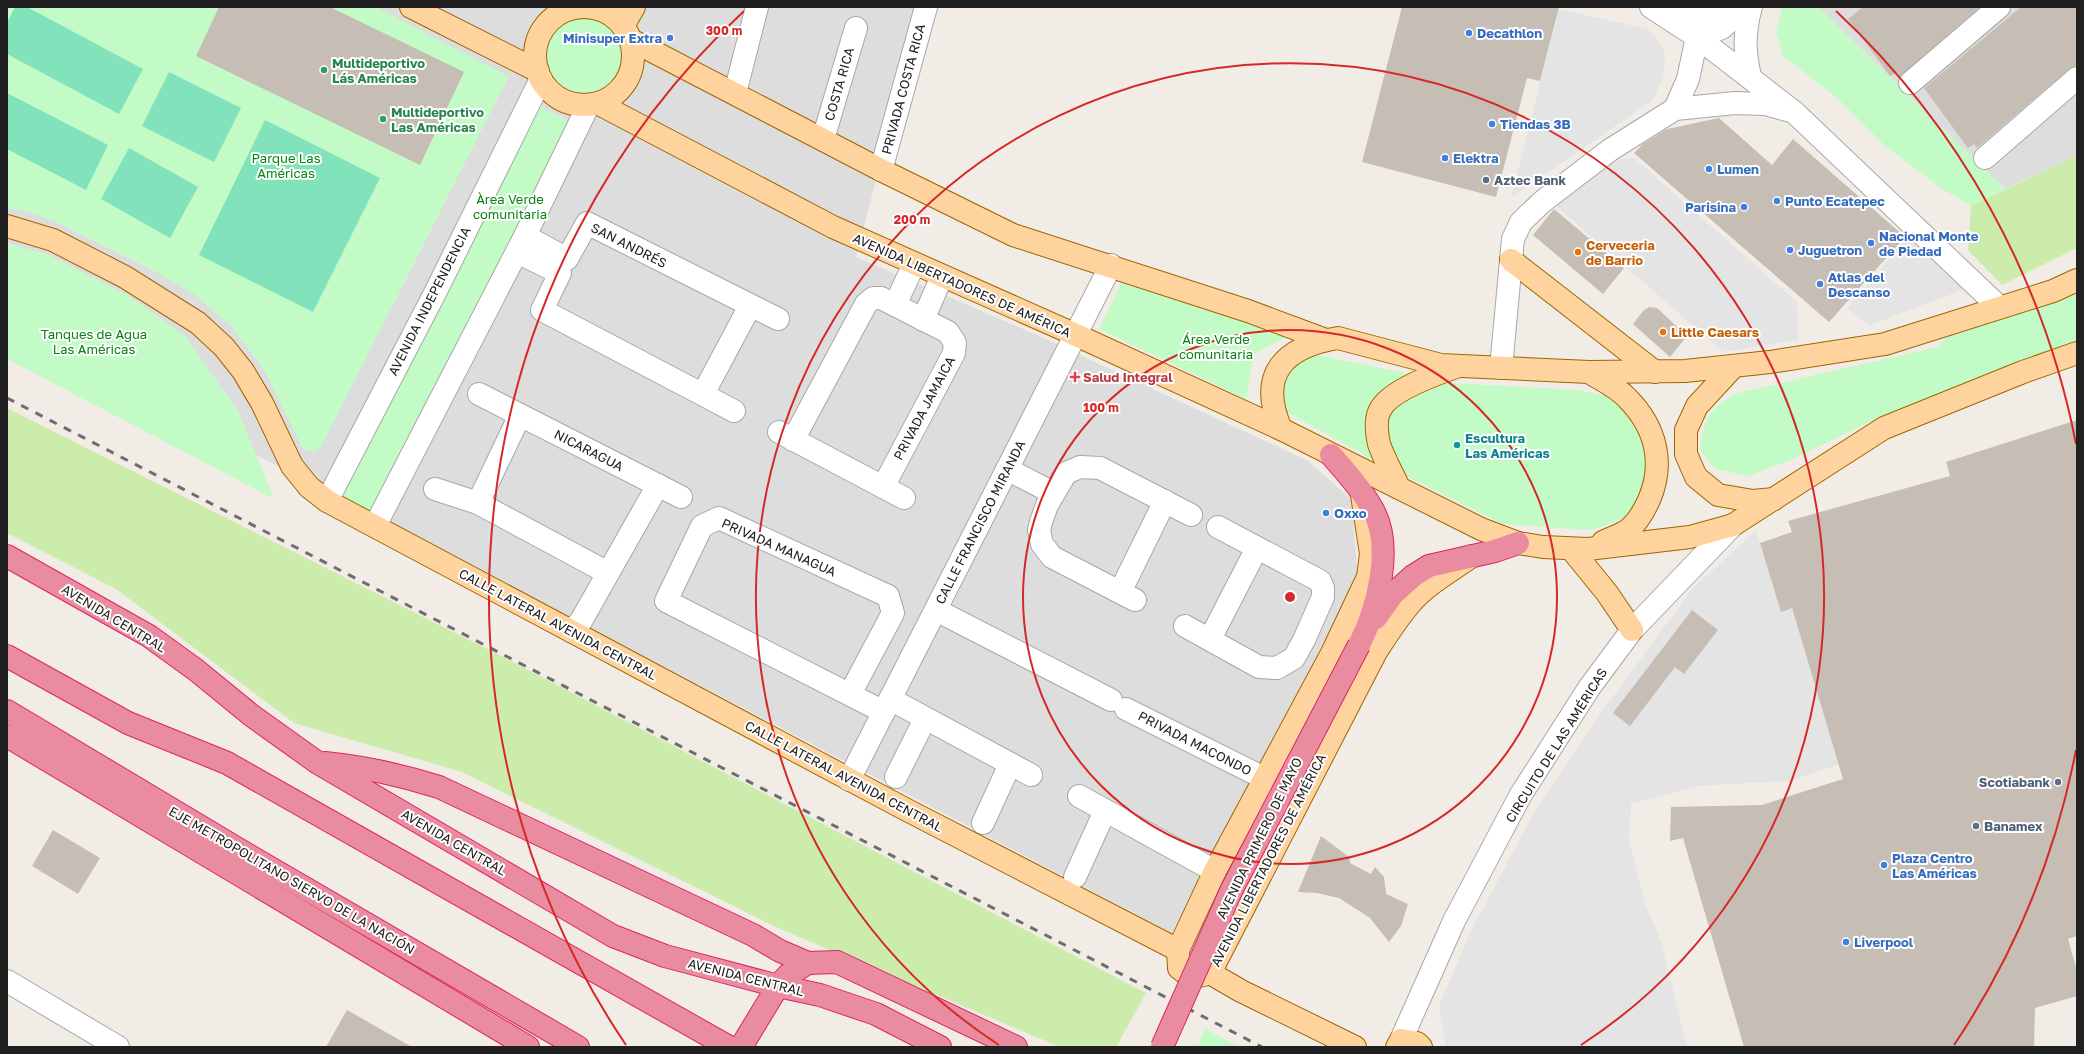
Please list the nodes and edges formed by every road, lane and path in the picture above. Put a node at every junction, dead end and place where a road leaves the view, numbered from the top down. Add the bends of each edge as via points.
1 (411, 7) edge
2 (634, 7) edge
3 (757, 7) edge
4 (926, 7) edge
5 (1712, 7) edge
6 (1720, 7) edge
7 (1745, 7) edge
8 (1751, 7) edge
9 (1999, 7) edge
10 (570, 8) edge
11 (1659, 12) edge
12 (856, 28) dead end
13 (627, 33) junction
14 (1698, 37) junction
15 (539, 75) junction
16 (1750, 76) junction
17 (2077, 78) edge
18 (1688, 79) junction
19 (1910, 84) dead end
20 (735, 93) junction
21 (593, 105) junction
22 (1674, 108) junction
23 (1794, 112) junction
24 (823, 139) junction
25 (1985, 158) dead end
26 (881, 170) junction
27 (7, 226) edge
28 (521, 244) junction
29 (1511, 260) junction
30 (914, 264) junction
31 (1111, 265) junction
32 (942, 276) junction
33 (2077, 280) edge
34 (895, 305) junction
35 (750, 306) junction
36 (1999, 307) junction
37 (778, 319) dead end
38 (923, 320) junction
39 (1076, 335) junction
40 (1326, 340) junction
41 (2077, 353) edge
42 (1457, 366) junction
43 (1734, 366) junction
44 (1501, 368) junction
45 (1589, 372) junction
46 (1655, 372) junction
47 (479, 394) dead end
48 (703, 394) junction
49 (734, 411) dead end
50 (520, 415) junction
51 (1281, 429) junction
52 (1331, 454) junction
53 (1004, 476) junction
54 (658, 485) junction
55 (883, 487) junction
56 (1399, 488) junction
57 (435, 489) dead end
58 (682, 497) dead end
59 (904, 498) dead end
60 (1777, 498) junction
61 (1050, 499) junction
62 (327, 501) junction
63 (1165, 501) junction
64 (478, 503) junction
65 (1191, 515) dead end
66 (1733, 525) junction
67 (375, 526) junction
68 (1218, 528) dead end
69 (1518, 543) junction
70 (1257, 548) junction
71 (1580, 549) junction
72 (7, 556) edge
73 (1473, 556) junction
74 (608, 573) junction
75 (936, 610) junction
76 (1185, 626) dead end
77 (1632, 630) junction
78 (571, 631) junction
79 (1308, 632) junction
80 (1210, 639) junction
81 (1349, 642) junction
82 (7, 656) edge
83 (850, 694) junction
84 (887, 706) junction
85 (7, 711) edge
86 (925, 719) junction
87 (7, 736) edge
88 (318, 763) junction
89 (1010, 764) junction
90 (1031, 775) dead end
91 (896, 777) dead end
92 (1264, 778) junction
93 (849, 780) junction
94 (1079, 796) dead end
95 (1105, 811) junction
96 (983, 823) dead end
97 (1215, 871) junction
98 (1075, 877) dead end
99 (1178, 950) junction
100 (808, 963) junction
101 (1210, 973) junction
102 (7, 981) edge
103 (778, 986) junction
104 (1399, 1043) edge
105 (118, 1047) edge
106 (528, 1047) edge
107 (578, 1047) edge
108 (729, 1047) edge
109 (741, 1047) edge
110 (940, 1047) edge
111 (1016, 1047) edge
112 (1162, 1047) edge
113 (1355, 1047) edge
114 (1421, 1047) edge

1 - 15 main road
2 - 13 main road
3 - 20 street
4 - 26 street, PRIVADA COSTA RICA
5 - 11 street via 1696,13
6 - 14 street
7 - 14 street via 1722,28
8 - 16 street via 1747,22 1745,54
9 - 19 street
10 - 13 main road via 593,8 610,14
10 - 15 main road via 555,16 540,35 535,59
11 - 14 street
11 - 18 street via 1682,45
12 - 24 street, COSTA RICA
13 - 20 main road
13 - 21 main road via 634,62 626,84 618,92
14 - 16 street
14 - 18 street
15 - 21 main road via 549,91 560,100 574,105
15 - 62 street, AVENIDA INDEPENDENCIA via 436,291
16 - 23 street
17 - 25 street
18 - 22 street
20 - 24 main road
21 - 28 street
21 - 30 main road, AVENIDA LIBERTADORES DE AMÉRICA via 833,227
22 - 23 street via 1735,103 1758,104
22 - 29 street via 1610,150 1542,202 1521,222 1513,239
23 - 36 street
24 - 26 main road
26 - 31 main road via 1013,235
27 - 62 main road, CALLE LATERAL AVENIDA CENTRAL via 53,240 125,277 198,323 224,347 243,370 292,466 309,487
28 - 35 street, SAN ANDRÉS via 567,259 587,223
28 - 48 street via 560,273 542,310
28 - 67 street
29 - 44 street
29 - 46 main road
30 - 32 main road, AVENIDA LIBERTADORES DE AMÉRICA
30 - 34 street
31 - 39 street, CALLE FRANCISCO MIRANDA
31 - 40 main road
32 - 38 street
32 - 39 main road, AVENIDA LIBERTADORES DE AMÉRICA
33 - 36 main road via 2053,291
34 - 38 street, PRIVADA JAMAICA
34 - 55 street, PRIVADA JAMAICA via 877,298 866,304 786,436
35 - 37 street, SAN ANDRÉS
35 - 48 street
36 - 43 main road via 1885,344
38 - 55 street, PRIVADA JAMAICA via 948,332 954,343 954,353
39 - 51 main road, AVENIDA LIBERTADORES DE AMÉRICA
39 - 53 street, CALLE FRANCISCO MIRANDA
40 - 42 main road via 1338,338 1441,365
40 - 51 main road via 1287,358 1276,370 1271,385 1271,401
41 - 60 main road via 1884,428
42 - 44 main road
42 - 56 main road via 1418,381 1380,410 1377,421 1379,442
43 - 46 main road
43 - 60 main road via 1697,406 1686,430 1686,454 1696,476 1718,495 1753,501
44 - 45 main road
45 - 46 main road
45 - 71 main road via 1626,397 1639,412 1652,436 1658,464 1655,486 1643,513 1628,530
47 - 50 street, NICARAGUA
48 - 49 street
50 - 54 street, NICARAGUA
50 - 64 street
51 - 52 main road, AVENIDA LIBERTADORES DE AMÉRICA
52 - 56 main road
52 - 81 highway, AVENIDA PRIMERO DE MAYO via 1374,511 1382,538 1383,563 1380,586
53 - 61 street
53 - 75 street, CALLE FRANCISCO MIRANDA
54 - 58 street, NICARAGUA
54 - 74 street
55 - 59 street, PRIVADA JAMAICA
56 - 69 main road via 1482,529
57 - 64 street
60 - 66 main road
61 - 63 street via 1066,473 1086,466 1100,468
61 - 63 street via 1040,530 1042,544 1046,550 1052,556 1127,596
62 - 67 main road, CALLE LATERAL AVENIDA CENTRAL
63 - 65 street
64 - 74 street
66 - 71 main road via 1690,537
66 - 77 street, CIRCUITO DE LAS AMÉRICAS
67 - 78 main road, CALLE LATERAL AVENIDA CENTRAL
68 - 70 street
69 - 71 main road
69 - 73 highway, AVENIDA PRIMERO DE MAYO
70 - 79 street via 1320,581 1324,588 1324,597
70 - 80 street
71 - 77 main road
72 - 88 highway, AVENIDA CENTRAL via 149,636
73 - 81 highway, AVENIDA PRIMERO DE MAYO via 1429,566 1413,576
73 - 101 main road, AVENIDA LIBERTADORES DE AMÉRICA via 1434,582 1411,602 1393,625 1369,666
74 - 78 street via 581,621
75 - 84 street, CALLE FRANCISCO MIRANDA
75 - 92 street, PRIVADA MACONDO
76 - 80 street
77 - 104 street, CIRCUITO DE LAS AMÉRICAS via 1589,688 1520,796 1454,921
78 - 93 main road, CALLE LATERAL AVENIDA CENTRAL
79 - 80 street via 1294,658 1278,668 1269,669
79 - 81 street
81 - 92 main road
81 - 112 highway, AVENIDA PRIMERO DE MAYO, bridge via 1232,889
82 - 108 highway via 128,723 227,763
83 - 83 street, PRIVADA MANAGUA via 666,601 702,526 719,518 888,596 893,613
83 - 84 street, PRIVADA MANAGUA
84 - 86 street, PRIVADA MANAGUA
84 - 93 street, CALLE FRANCISCO MIRANDA
85 - 107 highway, EJE METROPOLITANO SIERVO DE LA NACIÓN
86 - 89 street, PRIVADA MANAGUA
86 - 91 street
87 - 106 highway, EJE METROPOLITANO SIERVO DE LA NACIÓN
88 - 100 highway via 360,767 439,787
88 - 103 highway, AVENIDA CENTRAL via 613,936 665,956
89 - 90 street, PRIVADA MANAGUA
89 - 96 street
92 - 97 main road
93 - 99 main road, CALLE LATERAL AVENIDA CENTRAL
94 - 95 street
95 - 97 street
95 - 98 street
97 - 99 main road
99 - 101 main road, AVENIDA LIBERTADORES DE AMÉRICA via 1179,968 1185,974 1194,976
100 - 103 highway
100 - 111 highway via 837,962
101 - 113 main road
102 - 105 street
103 - 109 highway
103 - 110 highway, AVENIDA CENTRAL via 820,995 876,1014
104 - 114 main road, CIRCUITO DE LAS AMÉRICAS via 1418,1044

